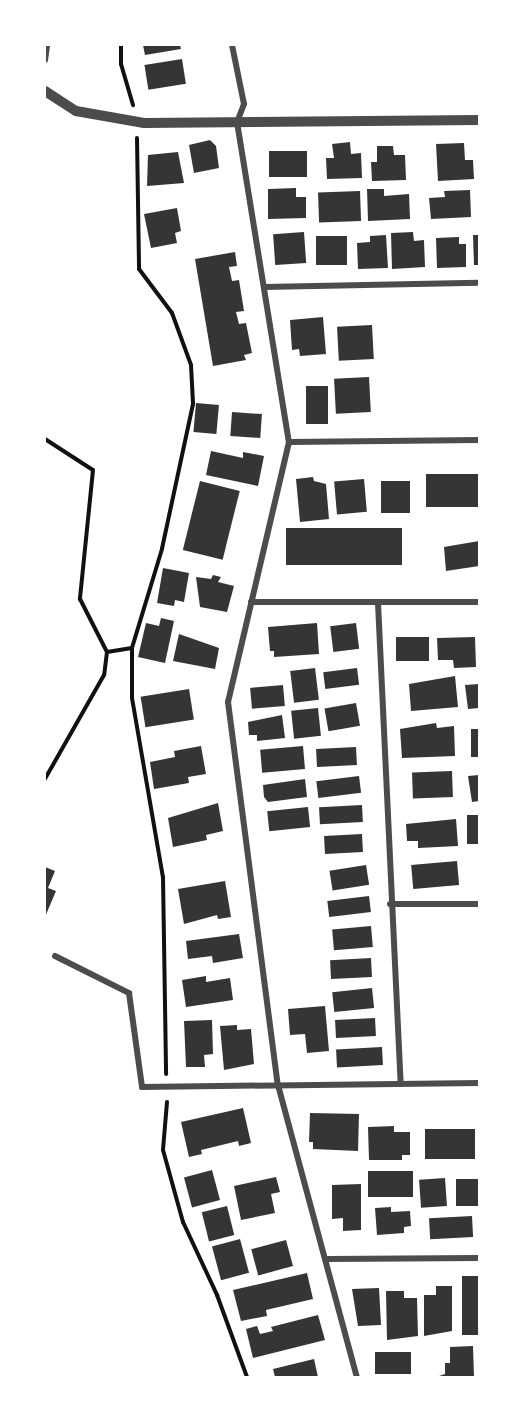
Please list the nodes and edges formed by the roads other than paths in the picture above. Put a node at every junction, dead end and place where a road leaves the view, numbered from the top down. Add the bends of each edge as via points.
1 (47, 45) edge
2 (233, 45) edge
3 (45, 60) edge
4 (45, 91) edge
5 (479, 120) edge
6 (237, 122) junction
7 (479, 283) edge
8 (264, 286) junction
9 (479, 441) edge
10 (289, 442) junction
11 (251, 602) junction
12 (479, 602) edge
13 (378, 603) junction
14 (390, 904) junction
15 (479, 904) edge
16 (55, 956) dead end
17 (401, 1083) junction
18 (479, 1083) edge
19 (278, 1085) junction
20 (479, 1258) edge
21 (327, 1259) junction
22 (357, 1377) edge

1 - 3 lane
2 - 6 street via 244,104
4 - 6 street via 76,111 141,122
5 - 6 street
6 - 8 street
7 - 8 street
8 - 10 street
9 - 10 street
10 - 11 street
11 - 13 street
11 - 19 street via 228,702
12 - 13 street
13 - 14 street
14 - 15 street
14 - 17 street
16 - 19 street via 129,993 142,1087
17 - 18 street
17 - 19 street
19 - 21 street
20 - 21 street
21 - 22 street

